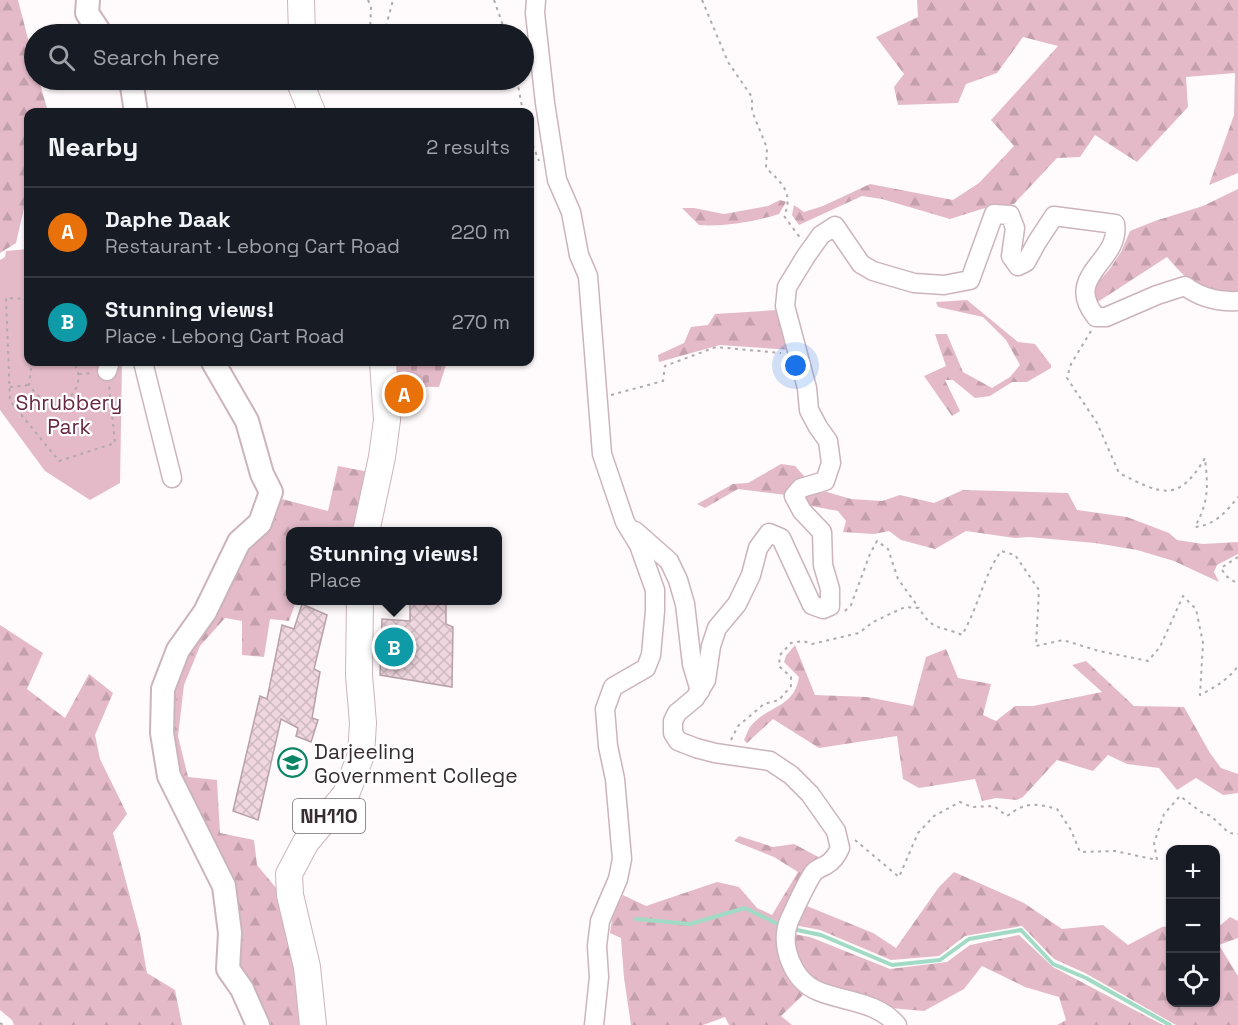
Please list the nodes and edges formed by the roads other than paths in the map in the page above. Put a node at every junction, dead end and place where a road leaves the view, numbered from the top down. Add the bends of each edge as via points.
1 (88, 0) edge
2 (302, 0) edge
3 (536, 0) edge
4 (94, 24) edge
5 (302, 24) edge
6 (133, 90) edge
7 (303, 90) edge
8 (135, 108) edge
9 (310, 108) edge
10 (1238, 301) edge
11 (144, 366) edge
12 (215, 366) edge
13 (383, 366) edge
14 (172, 478) dead end
15 (625, 522) junction
16 (367, 527) edge
17 (360, 605) edge
18 (700, 691) junction
19 (258, 1025) edge
20 (313, 1025) edge
21 (594, 1025) edge
22 (897, 1025) edge

1 - 4 main road via 87,13
2 - 5 highway
3 - 15 street via 544,103 557,180 571,212 579,255 588,276 602,454
6 - 8 main road
7 - 9 highway
10 - 18 street via 1221,302 1195,294 1185,286 1106,317 1096,317 1084,295 1088,278 1117,234 1115,224 1054,216 1026,262 1018,266 1011,256 1015,228 1010,215 994,214 970,280 944,285 914,283 873,271 861,264 835,226 821,235 787,287 785,306 809,410 828,441 831,463 825,481 801,488 794,495 802,511 822,532 830,606 823,609 812,605 781,538 770,532 758,548 737,604 717,628
11 - 14 street
12 - 19 main road via 247,421 271,492 260,523 239,542 205,612 178,650 164,689 162,733 169,776 224,886 230,933 228,969
13 - 16 highway via 387,420
15 - 18 street via 669,561 678,580
15 - 21 street via 639,545 655,590 655,611 646,668 613,687 605,709 622,860 600,921
17 - 20 highway, NH110 via 362,755 346,795 306,842 289,874 307,967
18 - 22 street via 673,721 678,741 715,753 770,761 810,794 836,831 840,848 828,864 815,871 788,923 784,942 789,960 816,991 873,1007

